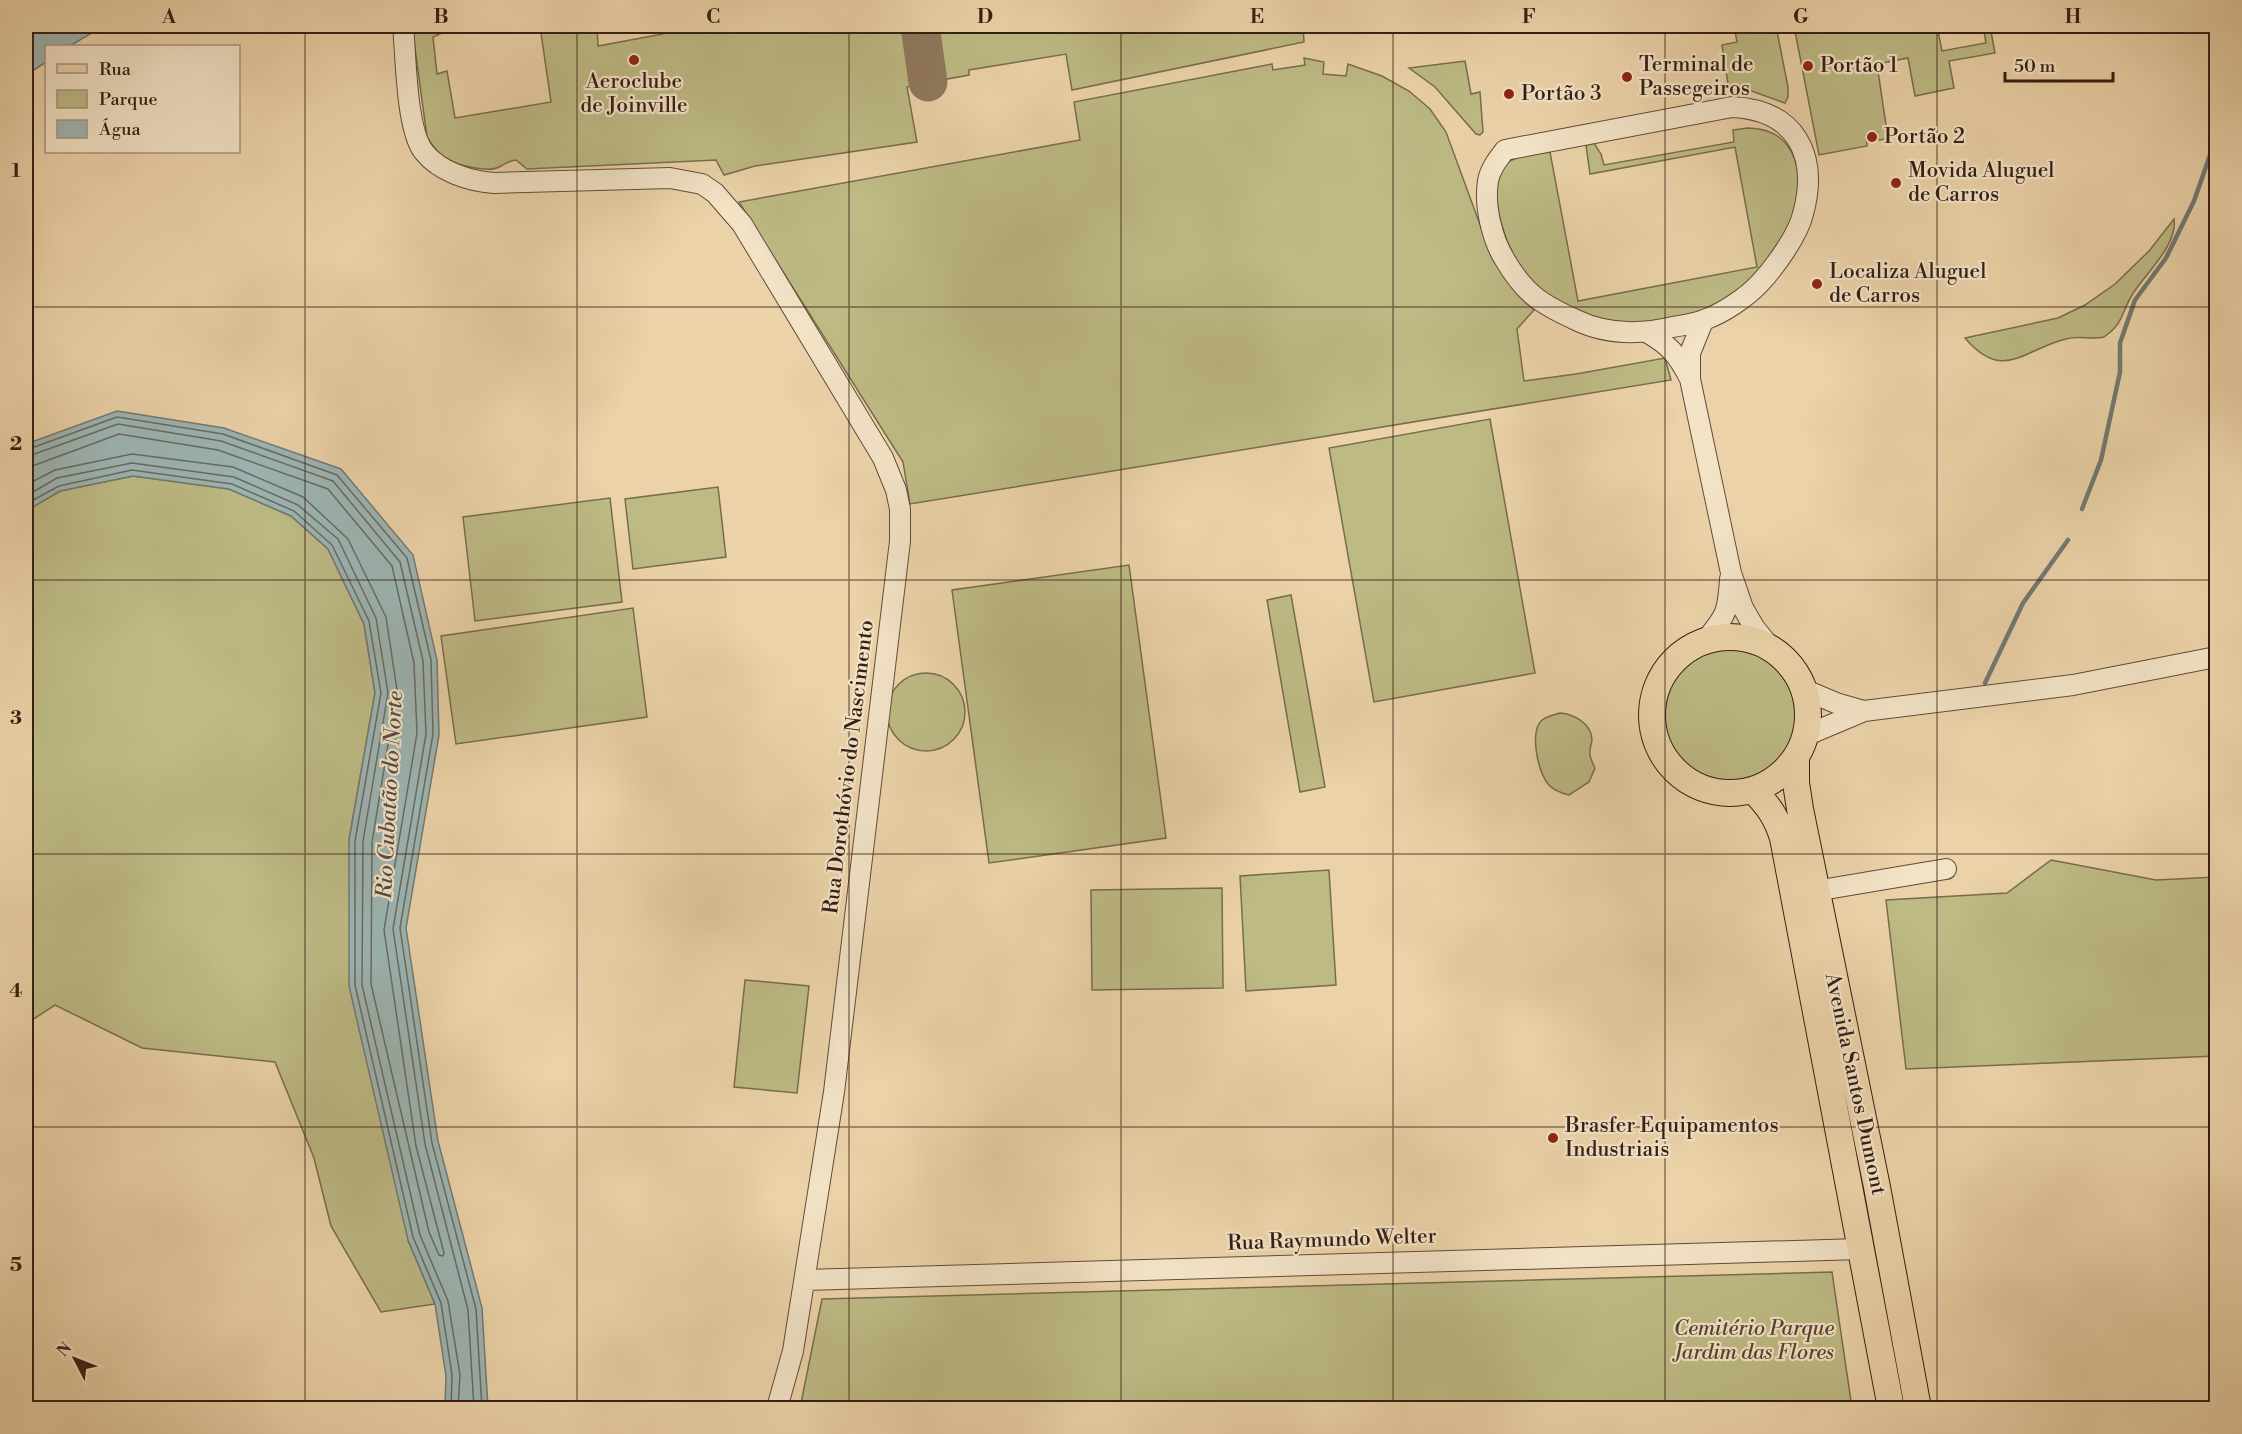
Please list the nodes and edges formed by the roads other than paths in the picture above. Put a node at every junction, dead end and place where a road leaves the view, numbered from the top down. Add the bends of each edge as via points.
1 (403, 26) edge
2 (1703, 321) junction
3 (1648, 333) junction
4 (1690, 379) junction
5 (1731, 573) junction
6 (1705, 641) junction
7 (1770, 647) junction
8 (2217, 657) edge
9 (1805, 690) junction
10 (1864, 711) junction
11 (1807, 735) junction
12 (1796, 758) junction
13 (1754, 791) junction
14 (1946, 868) dead end
15 (1815, 891) junction
16 (1860, 1249) junction
17 (805, 1280) junction
18 (777, 1408) edge
19 (1891, 1408) edge
20 (1918, 1408) edge

1 - 17 street, Rua Dorothóvio do Nascimento via 413,129 423,151 439,165 466,179 494,183 670,178 702,184 715,193 742,224 891,474 900,509 900,541 842,1025
2 - 3 street
2 - 3 street via 1761,282 1795,234 1803,215 1808,167 1796,137 1782,122 1752,108 1732,107 1505,150 1488,181 1488,206 1495,241 1525,288 1540,302 1584,324 1601,330
2 - 4 street via 1690,353
3 - 4 street via 1668,344
4 - 5 street
5 - 6 street via 1723,619
5 - 7 street via 1743,608
6 - 7 main road via 1727,636
6 - 13 main road via 1684,652 1656,688 1652,713 1655,738 1665,760 1682,778 1704,790 1729,794
7 - 9 main road via 1790,663
8 - 10 street via 2073,685
9 - 10 street
9 - 11 main road via 1809,710
10 - 11 street
11 - 12 main road
12 - 13 main road via 1778,778
12 - 15 main road, Avenida Santos Dumont via 1796,789
13 - 16 main road, Avenida Santos Dumont via 1769,807 1783,838
14 - 15 street
15 - 20 main road, Avenida Santos Dumont
16 - 17 street, Rua Raymundo Welter
16 - 19 main road, Avenida Santos Dumont
17 - 18 street, Rua Dorothóvio do Nascimento via 793,1352

